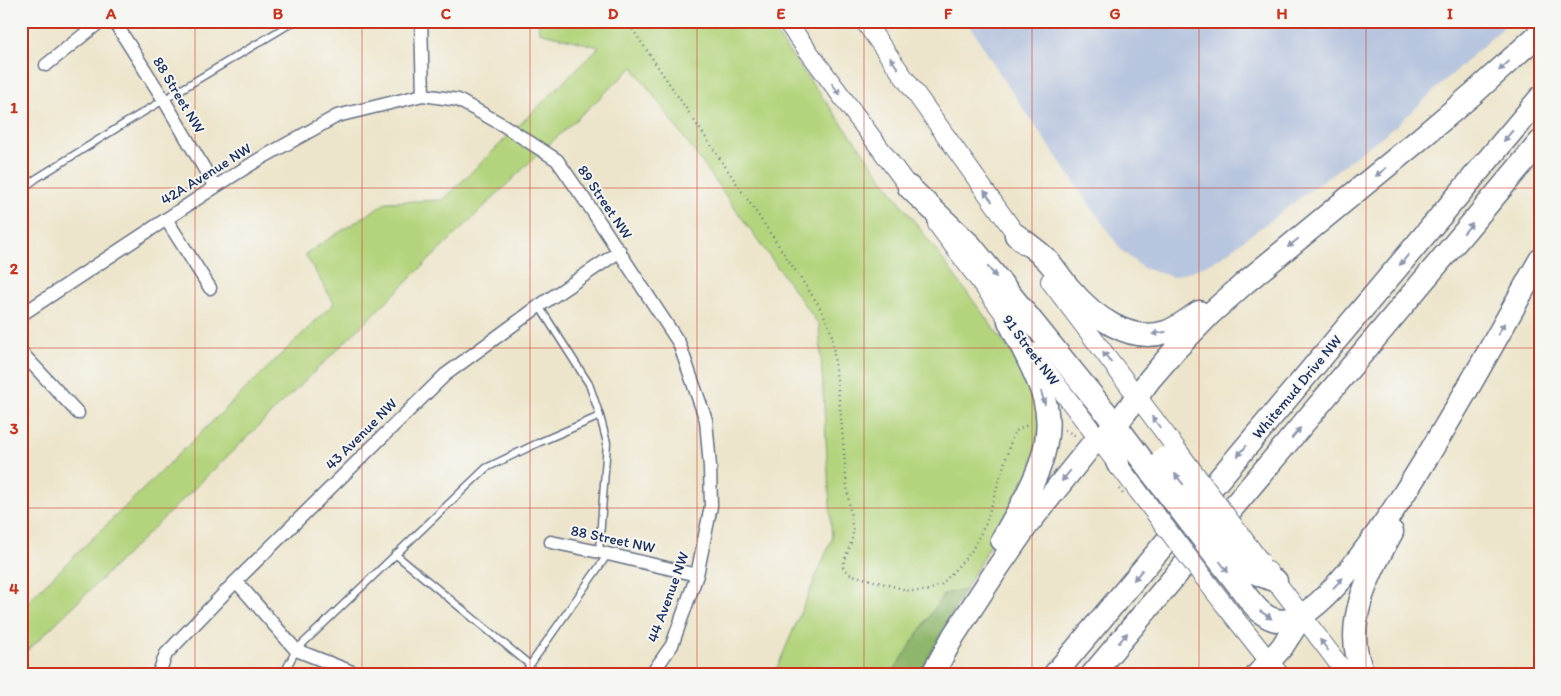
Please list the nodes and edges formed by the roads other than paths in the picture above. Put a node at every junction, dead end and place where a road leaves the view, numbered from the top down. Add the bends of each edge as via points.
1 (101, 21) edge
2 (114, 21) edge
3 (295, 21) edge
4 (421, 21) edge
5 (786, 21) edge
6 (864, 21) edge
7 (1540, 33) edge
8 (46, 65) dead end
9 (423, 95) junction
10 (1540, 98) edge
11 (164, 100) junction
12 (1540, 142) edge
13 (215, 187) junction
14 (909, 187) junction
15 (21, 190) edge
16 (166, 219) junction
17 (1016, 235) junction
18 (620, 252) junction
19 (1540, 260) edge
20 (1246, 282) junction
21 (210, 288) dead end
22 (539, 306) junction
23 (21, 315) edge
24 (1010, 321) junction
25 (21, 352) edge
26 (1485, 356) junction
27 (1136, 396) junction
28 (78, 413) dead end
29 (600, 416) junction
30 (1116, 424) junction
31 (1094, 443) junction
32 (1164, 460) junction
33 (1118, 464) junction
34 (710, 467) joint
35 (551, 542) dead end
36 (604, 553) junction
37 (395, 554) junction
38 (1251, 573) junction
39 (697, 575) junction
40 (236, 581) junction
41 (1276, 581) joint
42 (1302, 616) junction
43 (954, 635) junction
44 (296, 650) junction
45 (530, 665) junction
46 (1269, 670) edge
47 (158, 675) edge
48 (283, 675) edge
49 (360, 675) edge
50 (524, 675) edge
51 (651, 675) edge
52 (932, 675) edge
53 (1054, 675) edge
54 (1092, 675) edge
55 (1347, 675) edge
56 (1364, 675) edge

1 - 8 street
2 - 11 street, 88 Street NW
3 - 11 lane
4 - 9 street
5 -> 14 main road, 91 Street NW
17 -> 6 main road
7 -> 20 highway via 1415,144
9 - 13 street, 42A Avenue NW via 337,116
9 - 18 street, 89 Street NW via 458,100 557,160
10 -> 53 highway, Whitemud Drive NW
11 - 13 street, 88 Street NW
11 - 15 lane
54 -> 12 highway, Whitemud Drive NW
13 - 16 street, 42A Avenue NW
14 - 24 main road, 91 Street NW
14 -> 30 highway via 971,246
16 - 21 street
16 - 23 street, 42A Avenue NW
20 -> 17 highway via 1174,329 1158,334 1136,334 1115,327 1094,312 1044,257
27 -> 17 main road
18 - 22 street, 43 Avenue NW
18 - 34 street, 89 Street NW via 678,343 706,420
26 -> 19 highway
20 - 27 highway via 1175,350
22 - 29 lane via 588,384
22 - 40 street, 43 Avenue NW via 444,375
24 - 31 main road, 91 Street NW
24 -> 43 highway via 1044,399 1048,426 1045,450 1034,480
25 - 28 street
42 -> 26 highway via 1340,582 1372,541
26 - 56 highway via 1381,552 1358,605 1355,622 1357,655
27 - 30 highway
32 -> 27 main road
29 - 36 lane via 607,443
29 - 37 lane via 486,468
30 - 31 highway
30 - 32 highway
30 - 33 highway via 1112,449
31 - 33 main road, 91 Street NW
31 -> 43 highway via 1018,538
32 - 38 highway, bridge
38 -> 32 main road, bridge
33 - 46 main road, 91 Street NW, bridge via 1224,602
34 - 39 street, 44 Avenue NW via 711,506
35 - 36 street, 88 Street NW
36 - 39 street, 88 Street NW
36 - 45 lane
37 - 44 lane
37 - 45 lane
38 - 41 highway
38 -> 42 highway via 1253,604 1270,619 1289,620
39 - 51 street, 44 Avenue NW via 672,645
40 - 44 street
40 - 47 street, 43 Avenue NW via 166,654
41 - 42 main road
42 - 46 highway
55 -> 42 main road
43 - 52 highway
44 - 48 lane
44 - 49 street
45 - 50 lane

